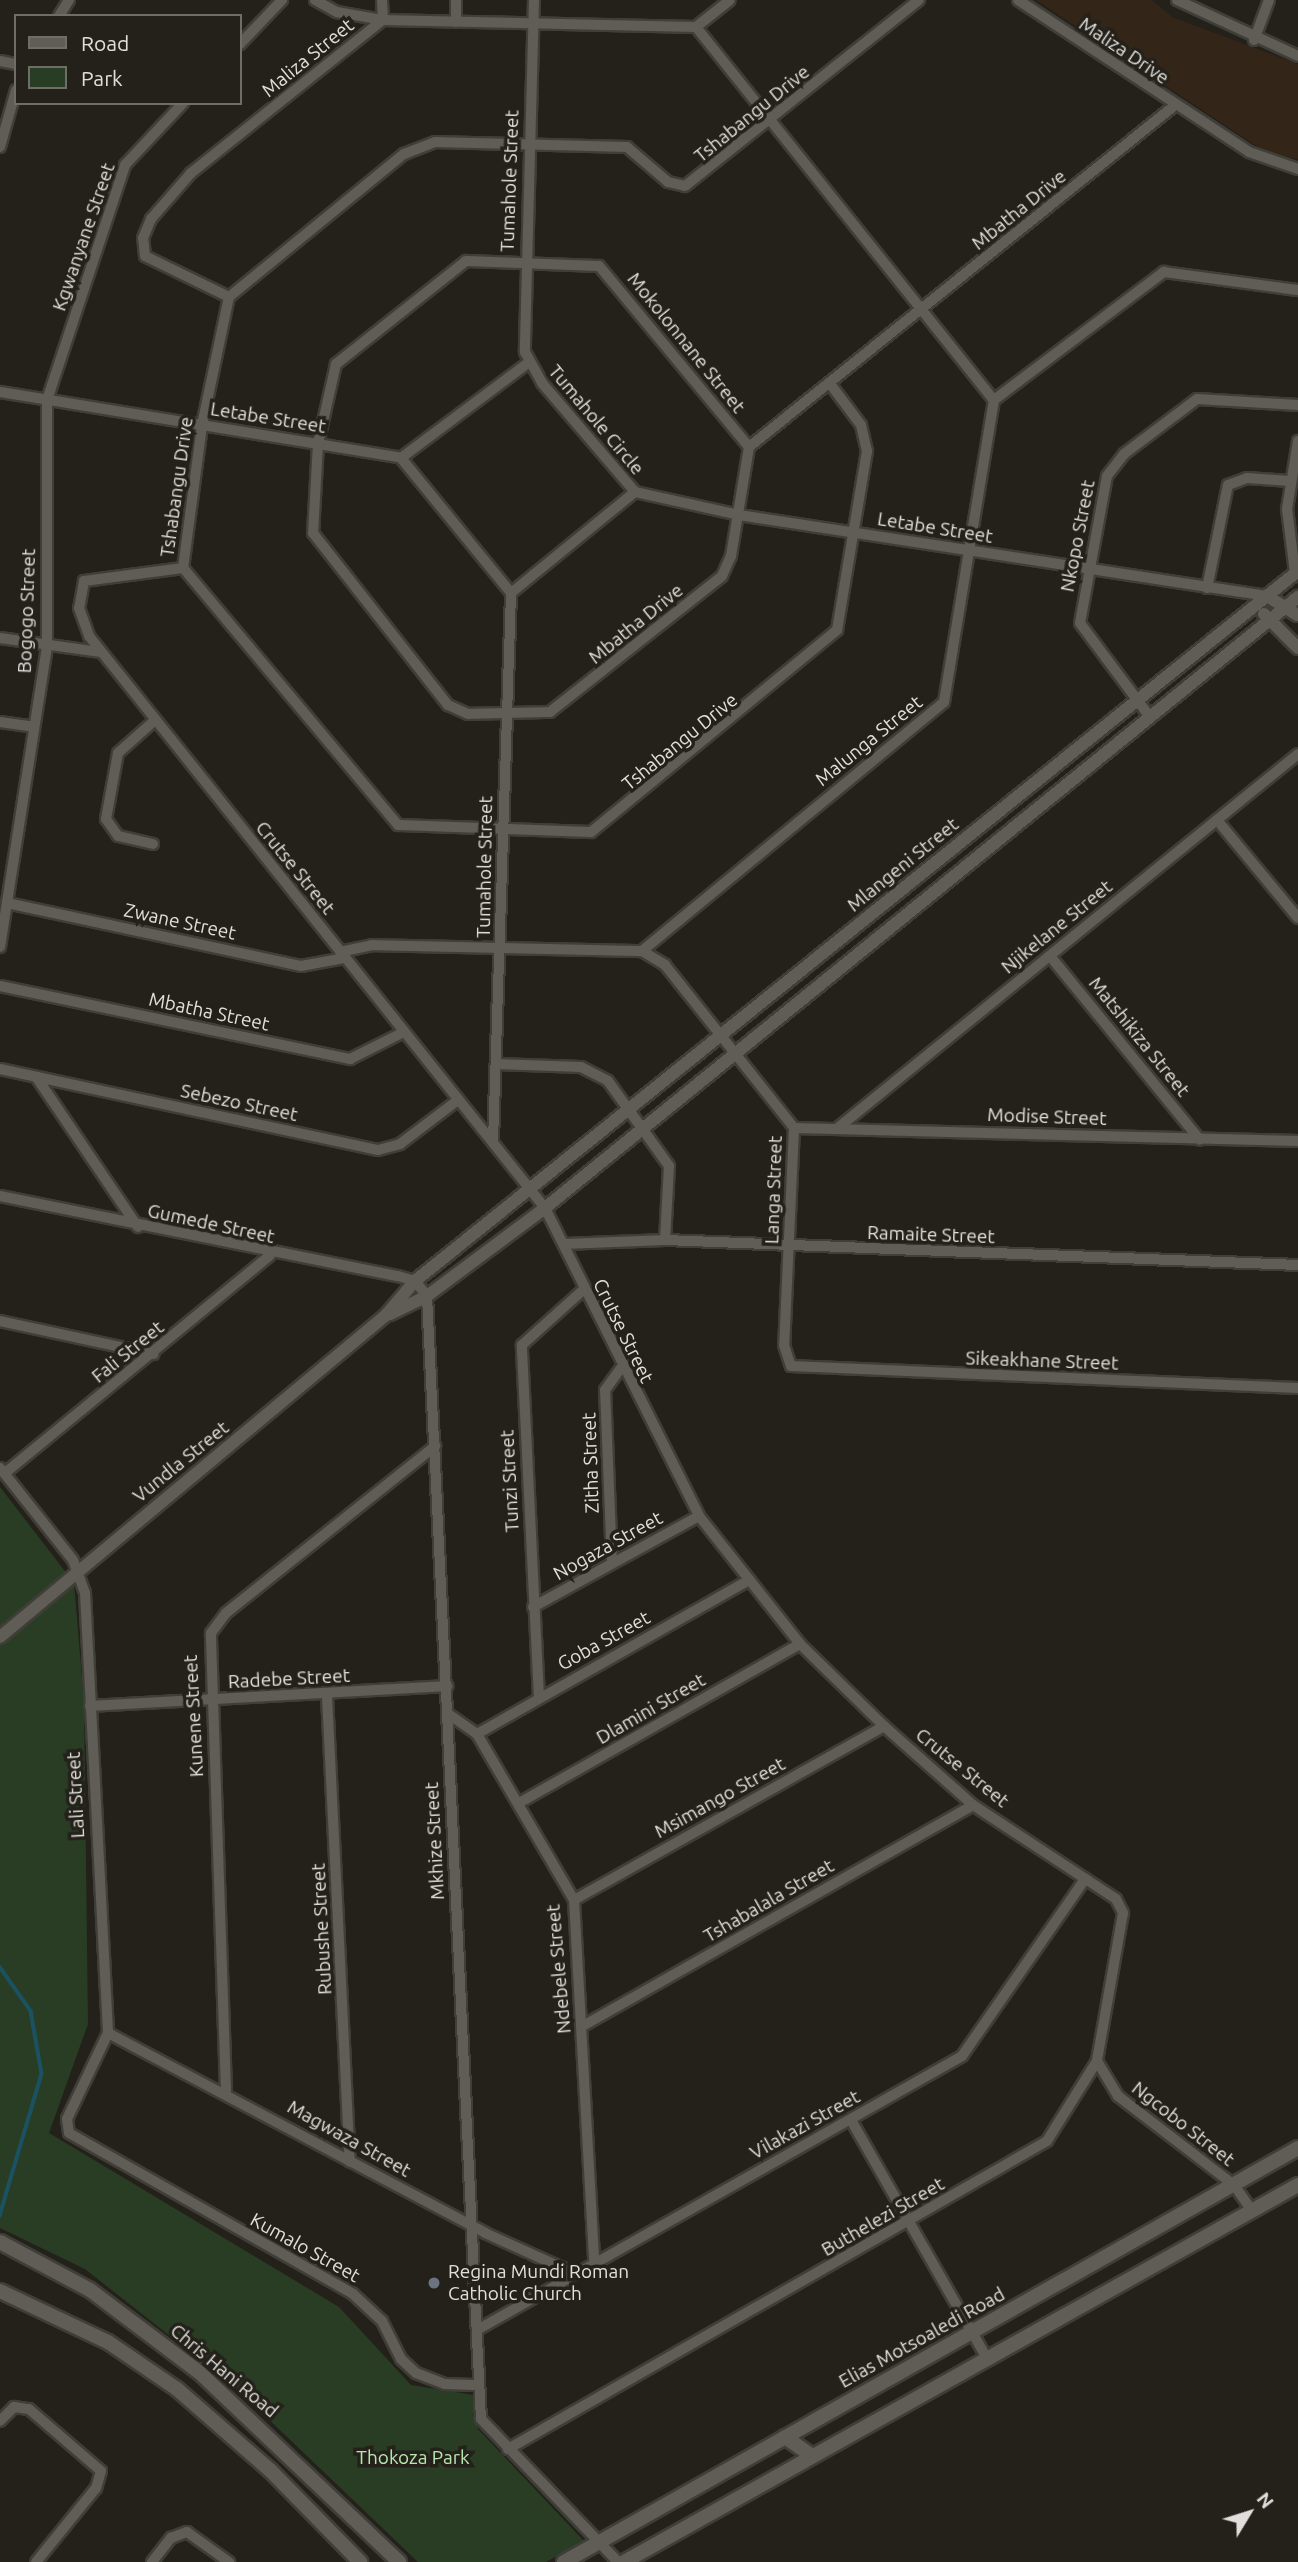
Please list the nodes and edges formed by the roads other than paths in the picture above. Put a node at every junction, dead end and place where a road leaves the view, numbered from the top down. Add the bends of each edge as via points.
1 (282, 0) edge
2 (315, 0) edge
3 (383, 0) edge
4 (456, 0) edge
5 (534, 0) edge
6 (730, 0) edge
7 (919, 0) edge
8 (1018, 0) edge
9 (1177, 0) edge
10 (1269, 0) edge
11 (383, 20) junction
12 (456, 22) junction
13 (533, 23) junction
14 (696, 27) junction
15 (1254, 40) junction
16 (242, 42) edge
17 (1298, 56) edge
18 (14, 97) edge
19 (181, 105) edge
20 (1174, 106) junction
21 (770, 122) junction
22 (528, 142) junction
23 (0, 147) edge
24 (1298, 169) edge
25 (525, 258) junction
26 (594, 263) joint
27 (1298, 290) edge
28 (229, 297) junction
29 (920, 313) junction
30 (528, 363) junction
31 (831, 385) junction
32 (0, 392) edge
33 (47, 400) junction
34 (993, 400) junction
35 (1298, 405) edge
36 (202, 425) junction
37 (1298, 441) edge
38 (318, 444) junction
39 (749, 447) junction
40 (401, 458) junction
41 (1290, 481) junction
42 (635, 492) junction
43 (739, 515) junction
44 (856, 533) junction
45 (972, 552) junction
46 (183, 568) junction
47 (1088, 570) junction
48 (1296, 572) edge
49 (1207, 588) junction
50 (511, 593) junction
51 (1231, 593) junction
52 (1268, 596) junction
53 (1293, 601) edge
54 (1254, 607) junction
55 (1298, 615) edge
56 (1270, 619) junction
57 (0, 638) edge
58 (47, 646) junction
59 (1298, 649) edge
60 (99, 652) junction
61 (1137, 701) junction
62 (506, 716) junction
63 (1150, 717) junction
64 (154, 721) junction
65 (0, 722) edge
66 (34, 727) junction
67 (1298, 754) edge
68 (1217, 820) junction
69 (504, 831) junction
70 (153, 844) dead end
71 (7, 903) junction
72 (1298, 918) edge
73 (0, 947) edge
74 (501, 947) junction
75 (642, 951) junction
76 (343, 955) junction
77 (1050, 956) junction
78 (0, 986) edge
79 (404, 1032) junction
80 (722, 1037) junction
81 (736, 1054) junction
82 (496, 1064) junction
83 (0, 1069) edge
84 (37, 1077) junction
85 (458, 1100) junction
86 (629, 1108) junction
87 (644, 1126) junction
88 (794, 1128) junction
89 (839, 1128) junction
90 (1200, 1140) junction
91 (493, 1142) junction
92 (1298, 1142) edge
93 (532, 1190) junction
94 (0, 1196) edge
95 (545, 1208) junction
96 (138, 1227) junction
97 (665, 1240) junction
98 (565, 1244) junction
99 (789, 1248) junction
100 (270, 1255) junction
101 (1298, 1265) edge
102 (415, 1281) junction
103 (583, 1290) junction
104 (427, 1296) junction
105 (386, 1315) junction
106 (0, 1321) edge
107 (153, 1354) junction
108 (788, 1362) joint
109 (621, 1368) junction
110 (1298, 1388) edge
111 (435, 1446) junction
112 (2, 1470) edge
113 (699, 1516) junction
114 (612, 1563) junction
115 (80, 1571) junction
116 (749, 1580) junction
117 (533, 1607) junction
118 (0, 1637) edge
119 (800, 1644) junction
120 (447, 1686) junction
121 (327, 1696) junction
122 (539, 1698) junction
123 (211, 1701) junction
124 (90, 1706) junction
125 (447, 1713) junction
126 (884, 1726) junction
127 (477, 1734) junction
128 (519, 1803) junction
129 (973, 1805) junction
130 (1085, 1879) junction
131 (1116, 1899) joint
132 (574, 1900) junction
133 (581, 2027) junction
134 (108, 2033) junction
135 (1097, 2061) junction
136 (226, 2091) junction
137 (851, 2120) junction
138 (72, 2138) joint
139 (1298, 2148) edge
140 (350, 2161) junction
141 (1234, 2185) junction
142 (1298, 2185) edge
143 (1252, 2211) junction
144 (911, 2222) junction
145 (472, 2225) junction
146 (0, 2242) edge
147 (594, 2263) junction
148 (576, 2274) junction
149 (3, 2292) edge
150 (477, 2330) junction
151 (971, 2332) junction
152 (987, 2357) junction
153 (479, 2385) junction
154 (2, 2418) edge
155 (785, 2437) junction
156 (508, 2449) junction
157 (812, 2456) junction
158 (601, 2541) junction
159 (36, 2562) edge
160 (152, 2562) edge
161 (229, 2562) edge
162 (360, 2562) edge
163 (399, 2562) edge
164 (564, 2562) edge
165 (618, 2562) edge
166 (624, 2562) edge

1 - 16 street
2 - 11 street via 337,12
3 - 11 street
4 - 12 street
5 - 13 street, Tumahole Street
6 - 14 street
7 - 21 street, Tshabangu Drive
8 - 20 street, Maliza Drive
9 - 15 street
10 - 15 street
11 - 12 street, Maliza Street
11 - 28 street, Maliza Street via 191,173 151,219 143,238 145,256
12 - 13 street, Maliza Street
13 - 14 street
13 - 22 street, Tumahole Street
14 - 21 street
15 - 17 street
18 - 23 street
19 - 33 street, Kgwanyane Street via 125,165
20 - 24 street via 1261,158
20 - 29 street, Mbatha Drive
21 - 22 street, Tshabangu Drive via 700,179 678,186 627,147
21 - 29 street
22 - 25 street, Tumahole Street
22 - 28 street, Tshabangu Drive via 435,142 413,148
25 - 26 street, Mbatha Drive
25 - 30 street, Tumahole Street
25 - 38 street, Mbatha Drive via 458,264 352,346 336,364
26 - 39 street, Mokolonnane Street
27 - 34 street via 1164,272
28 - 36 street, Tshabangu Drive
29 - 31 street, Mbatha Drive
29 - 34 street
30 - 40 street, Tumahole Circle
30 - 42 street, Tumahole Circle
31 - 39 street, Mbatha Drive
31 - 44 street, Tshabangu Drive via 866,436
32 - 33 street, Letabe Street
33 - 36 street, Letabe Street
33 - 58 street, Bogogo Street
34 - 45 street, Malunga Street
35 - 47 street, Nkopo Street via 1207,396 1124,454 1102,490
36 - 38 street, Letabe Street
36 - 46 street, Tshabangu Drive
37 - 41 street
38 - 40 street, Letabe Street
38 - 62 street, Mbatha Drive via 311,520 329,559 448,705 468,714
39 - 43 street, Mbatha Drive
40 - 50 street
41 - 48 street via 1288,541
41 - 49 street via 1247,478 1228,485
42 - 43 street, Letabe Street
42 - 50 street, Tumahole Circle
43 - 44 street, Letabe Street
43 - 62 street, Mbatha Drive via 728,568 711,585 565,703 537,715
44 - 45 street, Letabe Street
44 - 69 street, Tshabangu Drive via 841,621 824,648 604,825 573,834
45 - 47 street, Letabe Street
45 - 75 street, Malunga Street via 944,702
46 - 60 street, Crutse Street via 84,581 79,608
46 - 69 street, Tshabangu Drive via 388,819 408,828
47 - 49 street, Letabe Street
47 - 61 street, Nkopo Street via 1080,622
48 - 52 street, Mlangeni Street
49 - 51 street, Letabe Street
50 - 62 street, Tumahole Street
51 - 52 street, Letabe Street
51 - 54 street, Letabe Street
52 - 53 street
52 - 54 street, Mlangeni Street
53 - 55 street
53 - 56 street
54 - 56 street
54 - 61 street, Mlangeni Street
56 - 59 street
56 - 63 street
57 - 58 street
58 - 60 street
58 - 66 street, Bogogo Street
60 - 64 street, Crutse Street
61 - 63 street, Nkopo Street
61 - 80 street, Mlangeni Street
62 - 69 street, Tumahole Street
63 - 81 street
64 - 70 street via 118,753 106,819 118,835
64 - 76 street, Crutse Street
65 - 66 street
66 - 71 street, Bogogo Street
67 - 68 street, Njikelane Street
68 - 72 street
68 - 77 street, Njikelane Street
69 - 74 street, Tumahole Street
71 - 73 street, Bogogo Street
71 - 76 street, Zwane Street via 301,966
74 - 75 street
74 - 76 street via 372,945
74 - 82 street, Tumahole Street
75 - 80 street, Langa Street via 665,965
76 - 79 street, Crutse Street
77 - 89 street, Njikelane Street
77 - 90 street, Matshikiza Street
78 - 79 street, Mbatha Street via 350,1059
79 - 85 street, Crutse Street
80 - 81 street, Langa Street
80 - 86 street, Mlangeni Street
81 - 87 street
81 - 88 street, Langa Street
82 - 86 street via 591,1068
82 - 91 street, Tumahole Street
83 - 84 street, Sebezo Street
84 - 85 street, Sebezo Street via 378,1150 400,1144
84 - 96 street
85 - 91 street, Crutse Street
86 - 87 street
86 - 93 street, Mlangeni Street
87 - 95 street
87 - 97 street via 668,1166
88 - 89 street, Modise Street
88 - 99 street, Langa Street
89 - 90 street, Modise Street
90 - 92 street, Modise Street
91 - 93 street, Crutse Street
93 - 95 street, Crutse Street
93 - 102 street, Vundla Street
94 - 96 street, Gumede Street
95 - 98 street, Crutse Street
95 - 104 street, Vundla Street
96 - 100 street, Gumede Street
97 - 98 street, Ramaite Street
97 - 99 street, Ramaite Street
98 - 103 street, Crutse Street
99 - 101 street, Ramaite Street
99 - 108 street, Langa Street
100 - 102 street, Gumede Street
100 - 107 street, Fali Street
102 - 104 street
102 - 105 street, Vundla Street
103 - 109 street, Crutse Street
103 - 117 street, Tunzi Street via 522,1345
104 - 105 street, Vundla Street
104 - 111 street, Mkhize Street
105 - 115 street, Vundla Street
106 - 107 street
107 - 112 street, Fali Street
108 - 110 street, Sikeakhane Street via 804,1370
109 - 113 street, Crutse Street
109 - 114 street, Zitha Street via 606,1390
111 - 120 street, Mkhize Street
111 - 123 street, Kunene Street via 217,1623 208,1644
112 - 115 street
113 - 114 street, Nogaza Street
113 - 116 street, Crutse Street
114 - 117 street, Nogaza Street
115 - 118 street, Vundla Street
115 - 124 street, Lali Street
116 - 119 street, Crutse Street
116 - 122 street, Goba Street
117 - 122 street, Tunzi Street
119 - 126 street, Crutse Street
119 - 128 street, Dlamini Street
120 - 121 street, Radebe Street
120 - 125 street, Mkhize Street
121 - 123 street, Radebe Street
121 - 140 street, Rubushe Street
122 - 127 street, Goba Street
123 - 124 street, Radebe Street
123 - 136 street, Kunene Street
124 - 134 street, Lali Street
125 - 127 street, Ndebele Street
125 - 145 street, Mkhize Street
126 - 129 street, Crutse Street
126 - 132 street, Msimango Street
127 - 128 street, Ndebele Street
128 - 132 street, Ndebele Street
129 - 130 street, Crutse Street
129 - 133 street, Tshabalala Street
130 - 131 street, Crutse Street
130 - 137 street, Vilakazi Street via 962,2056
131 - 135 street, Buthelezi Street via 1124,1920
132 - 133 street, Ndebele Street
133 - 147 street, Ndebele Street
134 - 136 street, Magwaza Street
134 - 138 street, Lali Street via 67,2119
135 - 141 street, Ngcobo Street via 1118,2095
135 - 144 street, Buthelezi Street via 1048,2141
136 - 140 street, Magwaza Street
137 - 144 street
137 - 147 street, Vilakazi Street
138 - 153 street, Kumalo Street via 353,2294 382,2320 401,2359 416,2373 445,2384
139 - 141 main road, Elias Motsoaledi Road
140 - 145 street, Magwaza Street
141 - 143 street, Ngcobo Street
141 - 151 main road, Elias Motsoaledi Road
142 - 143 main road
143 - 152 main road
144 - 151 street
144 - 156 street, Buthelezi Street
145 - 148 street, Magwaza Street
145 - 150 street, Mkhize Street
146 - 163 main road, Chris Hani Road via 89,2290 199,2372
147 - 148 street, Vilakazi Street
148 - 150 street, Vilakazi Street
149 - 162 main road via 108,2342 177,2389 270,2470
150 - 153 street, Mkhize Street
151 - 152 street
151 - 155 main road, Elias Motsoaledi Road
152 - 157 main road
153 - 156 street via 481,2419
154 - 159 street via 13,2407 29,2409 101,2471 96,2488
155 - 157 main road
155 - 158 main road, Elias Motsoaledi Road
156 - 158 street
157 - 166 main road
158 - 164 main road, Elias Motsoaledi Road
158 - 165 street
160 - 161 street via 183,2532

